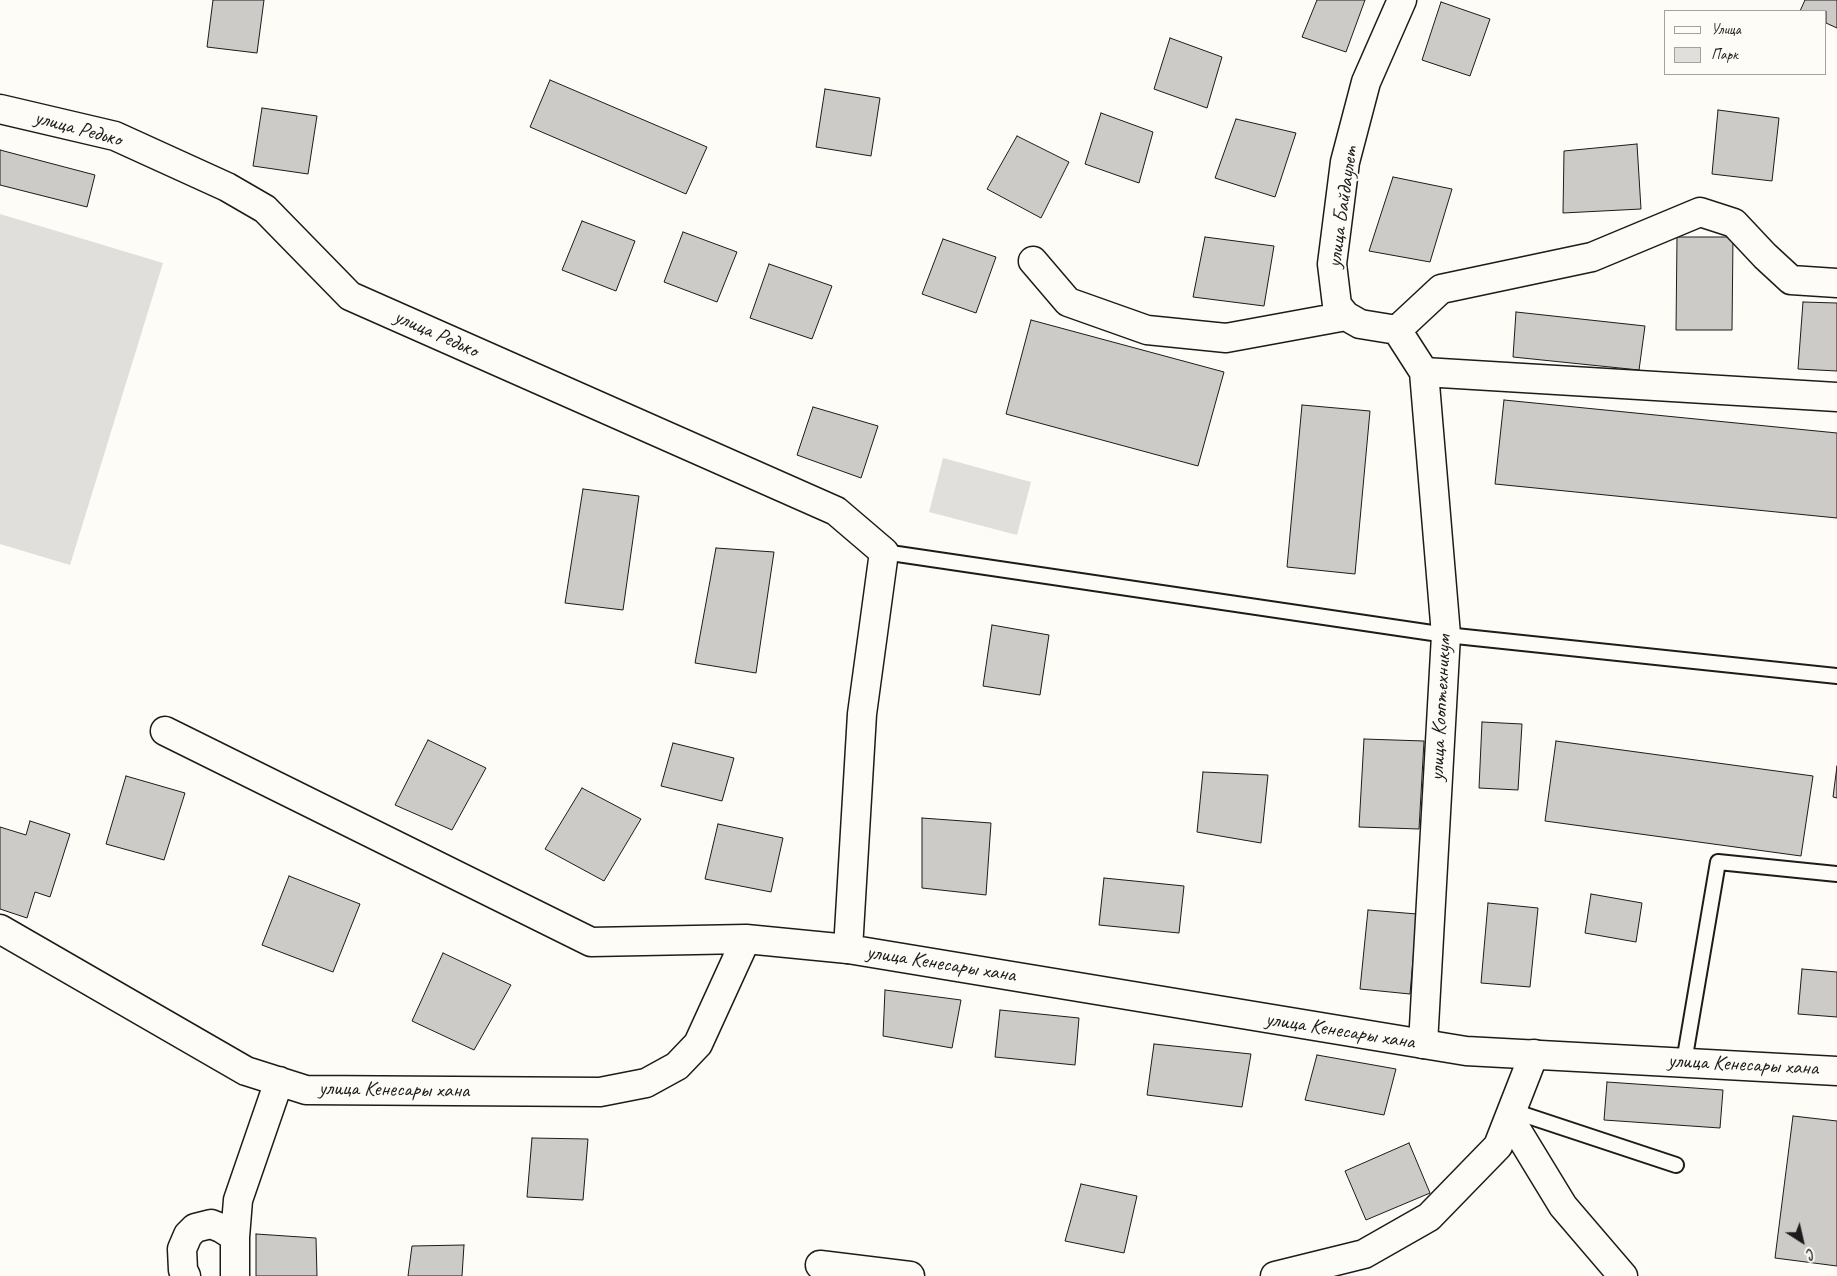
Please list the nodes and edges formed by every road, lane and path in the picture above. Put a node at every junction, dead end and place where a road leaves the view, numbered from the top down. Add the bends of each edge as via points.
1 (1402, 0) edge
2 (0, 108) edge
3 (1033, 261) dead end
4 (1837, 283) edge
5 (1346, 316) junction
6 (1397, 330) junction
7 (1424, 372) junction
8 (1837, 397) edge
9 (884, 552) junction
10 (1446, 635) junction
11 (1837, 676) edge
12 (165, 732) dead end
13 (1837, 874) edge
14 (0, 929) edge
15 (746, 938) junction
16 (848, 949) junction
17 (1423, 1044) junction
18 (1534, 1054) junction
19 (1684, 1062) junction
20 (1837, 1070) edge
21 (279, 1081) junction
22 (1511, 1115) junction
23 (1676, 1165) dead end
24 (234, 1237) junction
25 (820, 1265) dead end
26 (186, 1276) edge
27 (235, 1276) edge
28 (910, 1276) edge
29 (1275, 1276) edge
30 (1623, 1276) edge

1 - 5 street, улица Байдаулет via 1366,82 1345,162 1332,264 1336,305
2 - 9 street, улица Редько via 115,136 227,187 265,208 350,296 836,511
3 - 5 street via 1068,302 1147,330 1226,338
4 - 6 street via 1791,280 1734,223 1700,212 1592,257 1441,289
5 - 6 street via 1360,324
6 - 7 street
7 - 8 street
7 - 10 street, улица Кооптехникум
9 - 10 lane
9 - 16 street via 862,714
10 - 11 lane
10 - 17 street, улица Кооптехникум
12 - 15 street, улица Кенесары хана via 591,942
13 - 19 lane via 1718,862
14 - 21 street, улица Кенесары хана via 246,1071
15 - 16 street, улица Кенесары хана
15 - 21 street, улица Кенесары хана via 698,1044 677,1066 646,1083 600,1092 306,1090
16 - 17 street, улица Кенесары хана
17 - 18 street, улица Кенесары хана via 1466,1051
18 - 19 street, улица Кенесары хана
18 - 22 street
19 - 20 street, улица Кенесары хана
21 - 24 street via 238,1200
22 - 23 lane
22 - 29 street via 1498,1146 1429,1217 1364,1254
22 - 30 street via 1563,1206
24 - 26 street via 210,1224 196,1228 188,1235 182,1249
24 - 27 street
25 - 28 street

